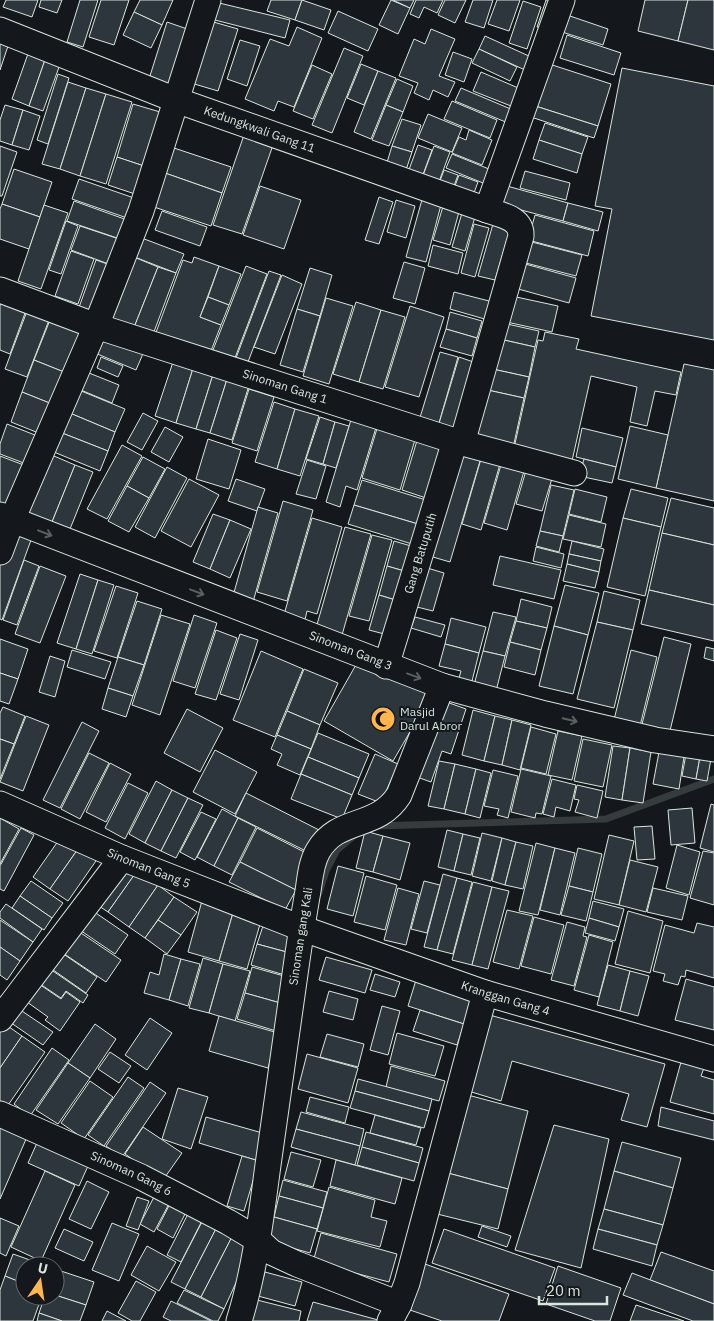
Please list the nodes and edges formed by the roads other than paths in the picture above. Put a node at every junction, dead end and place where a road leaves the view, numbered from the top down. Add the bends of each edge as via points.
1 (208, 0) edge
2 (562, 0) edge
3 (0, 30) edge
4 (176, 100) junction
5 (487, 210) junction
6 (519, 224) joint
7 (0, 290) edge
8 (96, 326) junction
9 (458, 442) junction
10 (574, 473) dead end
11 (6, 518) edge
12 (0, 552) edge
13 (386, 666) junction
14 (442, 686) junction
15 (714, 749) edge
16 (0, 804) edge
17 (122, 858) junction
18 (301, 928) junction
19 (485, 993) junction
20 (0, 1019) edge
21 (714, 1059) edge
22 (0, 1114) edge
23 (265, 1246) junction
24 (395, 1312) edge
25 (239, 1321) edge

1 - 4 street
2 - 5 street
3 - 4 street, Kedungkwali Gang 11
4 - 5 street, Kedungkwali Gang 11
4 - 8 street via 141,211
5 - 6 street, Kedungkwali Gang 11
6 - 9 street, Gang Batuputih via 521,236
7 - 8 street, Sinoman Gang 1
8 - 9 street, Sinoman Gang 1
8 - 11 street
9 - 10 street, Sinoman Gang 1
9 - 13 street, Gang Batuputih
11 - 12 street
11 -> 13 street, Sinoman Gang 3
13 -> 14 street, Sinoman Gang 3
14 -> 15 street, Sinoman Gang 3 via 655,740
14 - 18 street, Sinoman gang Kali via 393,804 378,815 335,832 317,852
16 - 17 street, Sinoman Gang 5
17 - 18 street, Sinoman Gang 5
17 - 20 street
18 - 19 street, Kranggan Gang 4
18 - 23 street, Sinoman gang Kali
19 - 21 street, Kranggan Gang 4
19 - 24 street via 407,1283
22 - 23 street, Sinoman Gang 6 via 141,1177 228,1222
23 - 24 street, Sinoman Gang 6
23 - 25 street, Sinoman gang Kali

